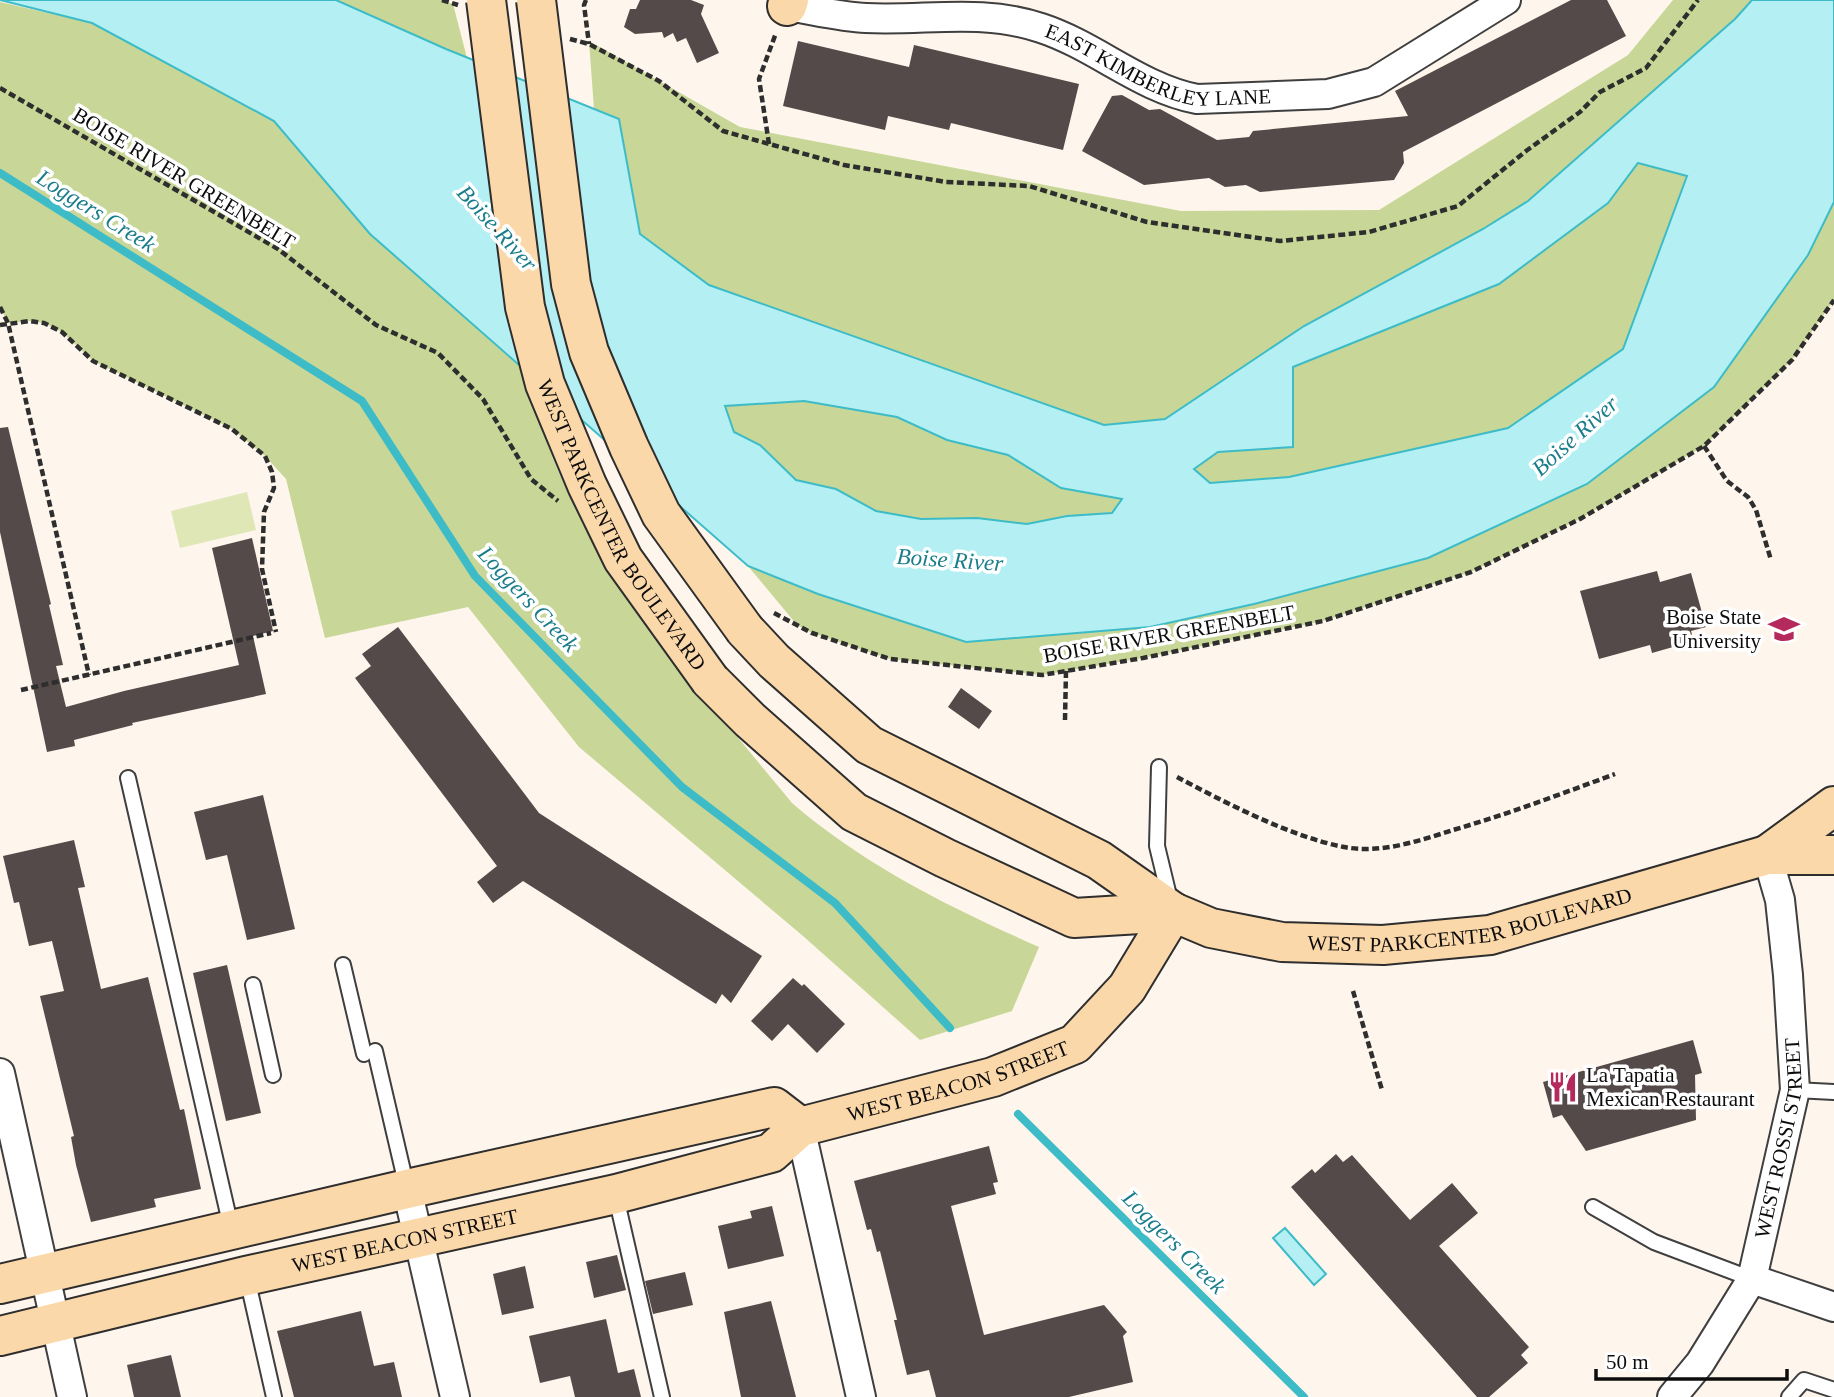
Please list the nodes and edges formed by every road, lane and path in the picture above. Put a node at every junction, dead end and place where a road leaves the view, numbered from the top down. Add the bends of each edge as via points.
1 (442, 0) edge
2 (536, 0) edge
3 (1506, 0) edge
4 (1698, 0) edge
5 (583, 2) edge
6 (782, 2) edge
7 (475, 4) edge
8 (563, 37) dead end
9 (589, 44) junction
10 (0, 88) edge
11 (769, 144) junction
12 (1834, 300) edge
13 (0, 307) edge
14 (8, 323) junction
15 (0, 325) edge
16 (1704, 446) junction
17 (561, 503) dead end
18 (1771, 559) dead end
19 (758, 621) junction
20 (1066, 671) junction
21 (89, 675) junction
22 (21, 690) dead end
23 (1065, 720) dead end
24 (1159, 767) joint
25 (1615, 774) dead end
26 (128, 778) dead end
27 (1834, 806) edge
28 (1767, 855) junction
29 (1834, 855) edge
30 (1172, 912) junction
31 (343, 965) dead end
32 (253, 985) dead end
33 (1353, 990) dead end
34 (0, 1073) edge
35 (273, 1075) dead end
36 (1382, 1090) dead end
37 (1796, 1090) junction
38 (1834, 1092) edge
39 (800, 1127) junction
40 (407, 1189) junction
41 (616, 1194) junction
42 (1593, 1207) dead end
43 (232, 1232) junction
44 (418, 1238) junction
45 (44, 1275) junction
46 (246, 1276) junction
47 (1752, 1279) junction
48 (0, 1284) edge
49 (1834, 1307) edge
50 (54, 1324) junction
51 (0, 1336) edge
52 (1834, 1390) edge
53 (72, 1397) edge
54 (274, 1397) edge
55 (455, 1397) edge
56 (662, 1397) edge
57 (861, 1397) edge
58 (1672, 1397) edge
59 (1789, 1397) edge

1 - 7 path
2 - 19 main road, WEST PARKCENTER BOULEVARD, bridge via 571,284 589,352 661,514
3 - 6 street, EAST KIMBERLEY LANE via 1374,82 1328,94 1196,99 1157,87 1096,51 1041,27 975,15 865,18
4 - 11 path via 1646,68 1600,92 1458,206 1369,232 1280,241 1147,222 1029,186 946,182 844,165
5 - 9 path
6 - 11 path via 759,79
7 - 30 main road, WEST PARKCENTER BOULEVARD, bridge via 525,307 545,384 623,559 710,680 854,812 945,858 1074,918
8 - 9 path
9 - 11 path via 659,81 723,131
10 - 17 path, BOISE RIVER GREENBELT via 278,249 376,325 438,353 483,399 531,479
12 - 16 path, BOISE RIVER GREENBELT via 1792,360
13 - 14 path
14 - 15 path
14 - 21 path
14 - 21 path via 44,323 62,332 93,361 232,429 265,456 272,472 274,488 264,512 262,569 273,633
16 - 18 path via 1727,481 1748,497 1756,510
16 - 20 path, BOISE RIVER GREENBELT via 1580,519 1471,572 1323,621
19 - 20 path, BOISE RIVER GREENBELT via 890,659 1041,675
19 - 30 main road, WEST PARKCENTER BOULEVARD via 774,661 869,745 1098,860
20 - 23 path
21 - 22 path
24 - 25 path via 1225,802 1344,848 1382,848 1500,816
24 - 30 lane via 1157,846
26 - 43 lane
27 - 28 main road, WEST PARKCENTER BOULEVARD
28 - 29 main road, WEST PARKCENTER BOULEVARD
28 - 30 main road, WEST PARKCENTER BOULEVARD via 1490,935 1383,945 1282,942 1211,928
28 - 37 street, WEST ROSSI STREET via 1780,900
30 - 39 main road, WEST BEACON STREET via 1126,988 1075,1044 993,1077
31 - 40 lane
32 - 35 lane
33 - 36 path
34 - 45 street
37 - 38 lane
37 - 47 street, WEST ROSSI STREET
39 - 40 main road via 774,1107
39 - 41 main road, WEST BEACON STREET via 771,1153
39 - 57 street
40 - 43 main road
40 - 44 street
41 - 44 main road, WEST BEACON STREET
41 - 56 lane
42 - 47 lane via 1654,1242
43 - 45 main road
44 - 46 main road, WEST BEACON STREET
44 - 55 street
45 - 48 main road
45 - 50 street
46 - 50 main road, WEST BEACON STREET
46 - 54 lane
47 - 49 street
47 - 58 street, WEST ROSSI STREET via 1700,1363
50 - 51 main road, WEST BEACON STREET
50 - 53 street
52 - 59 lane via 1804,1380

